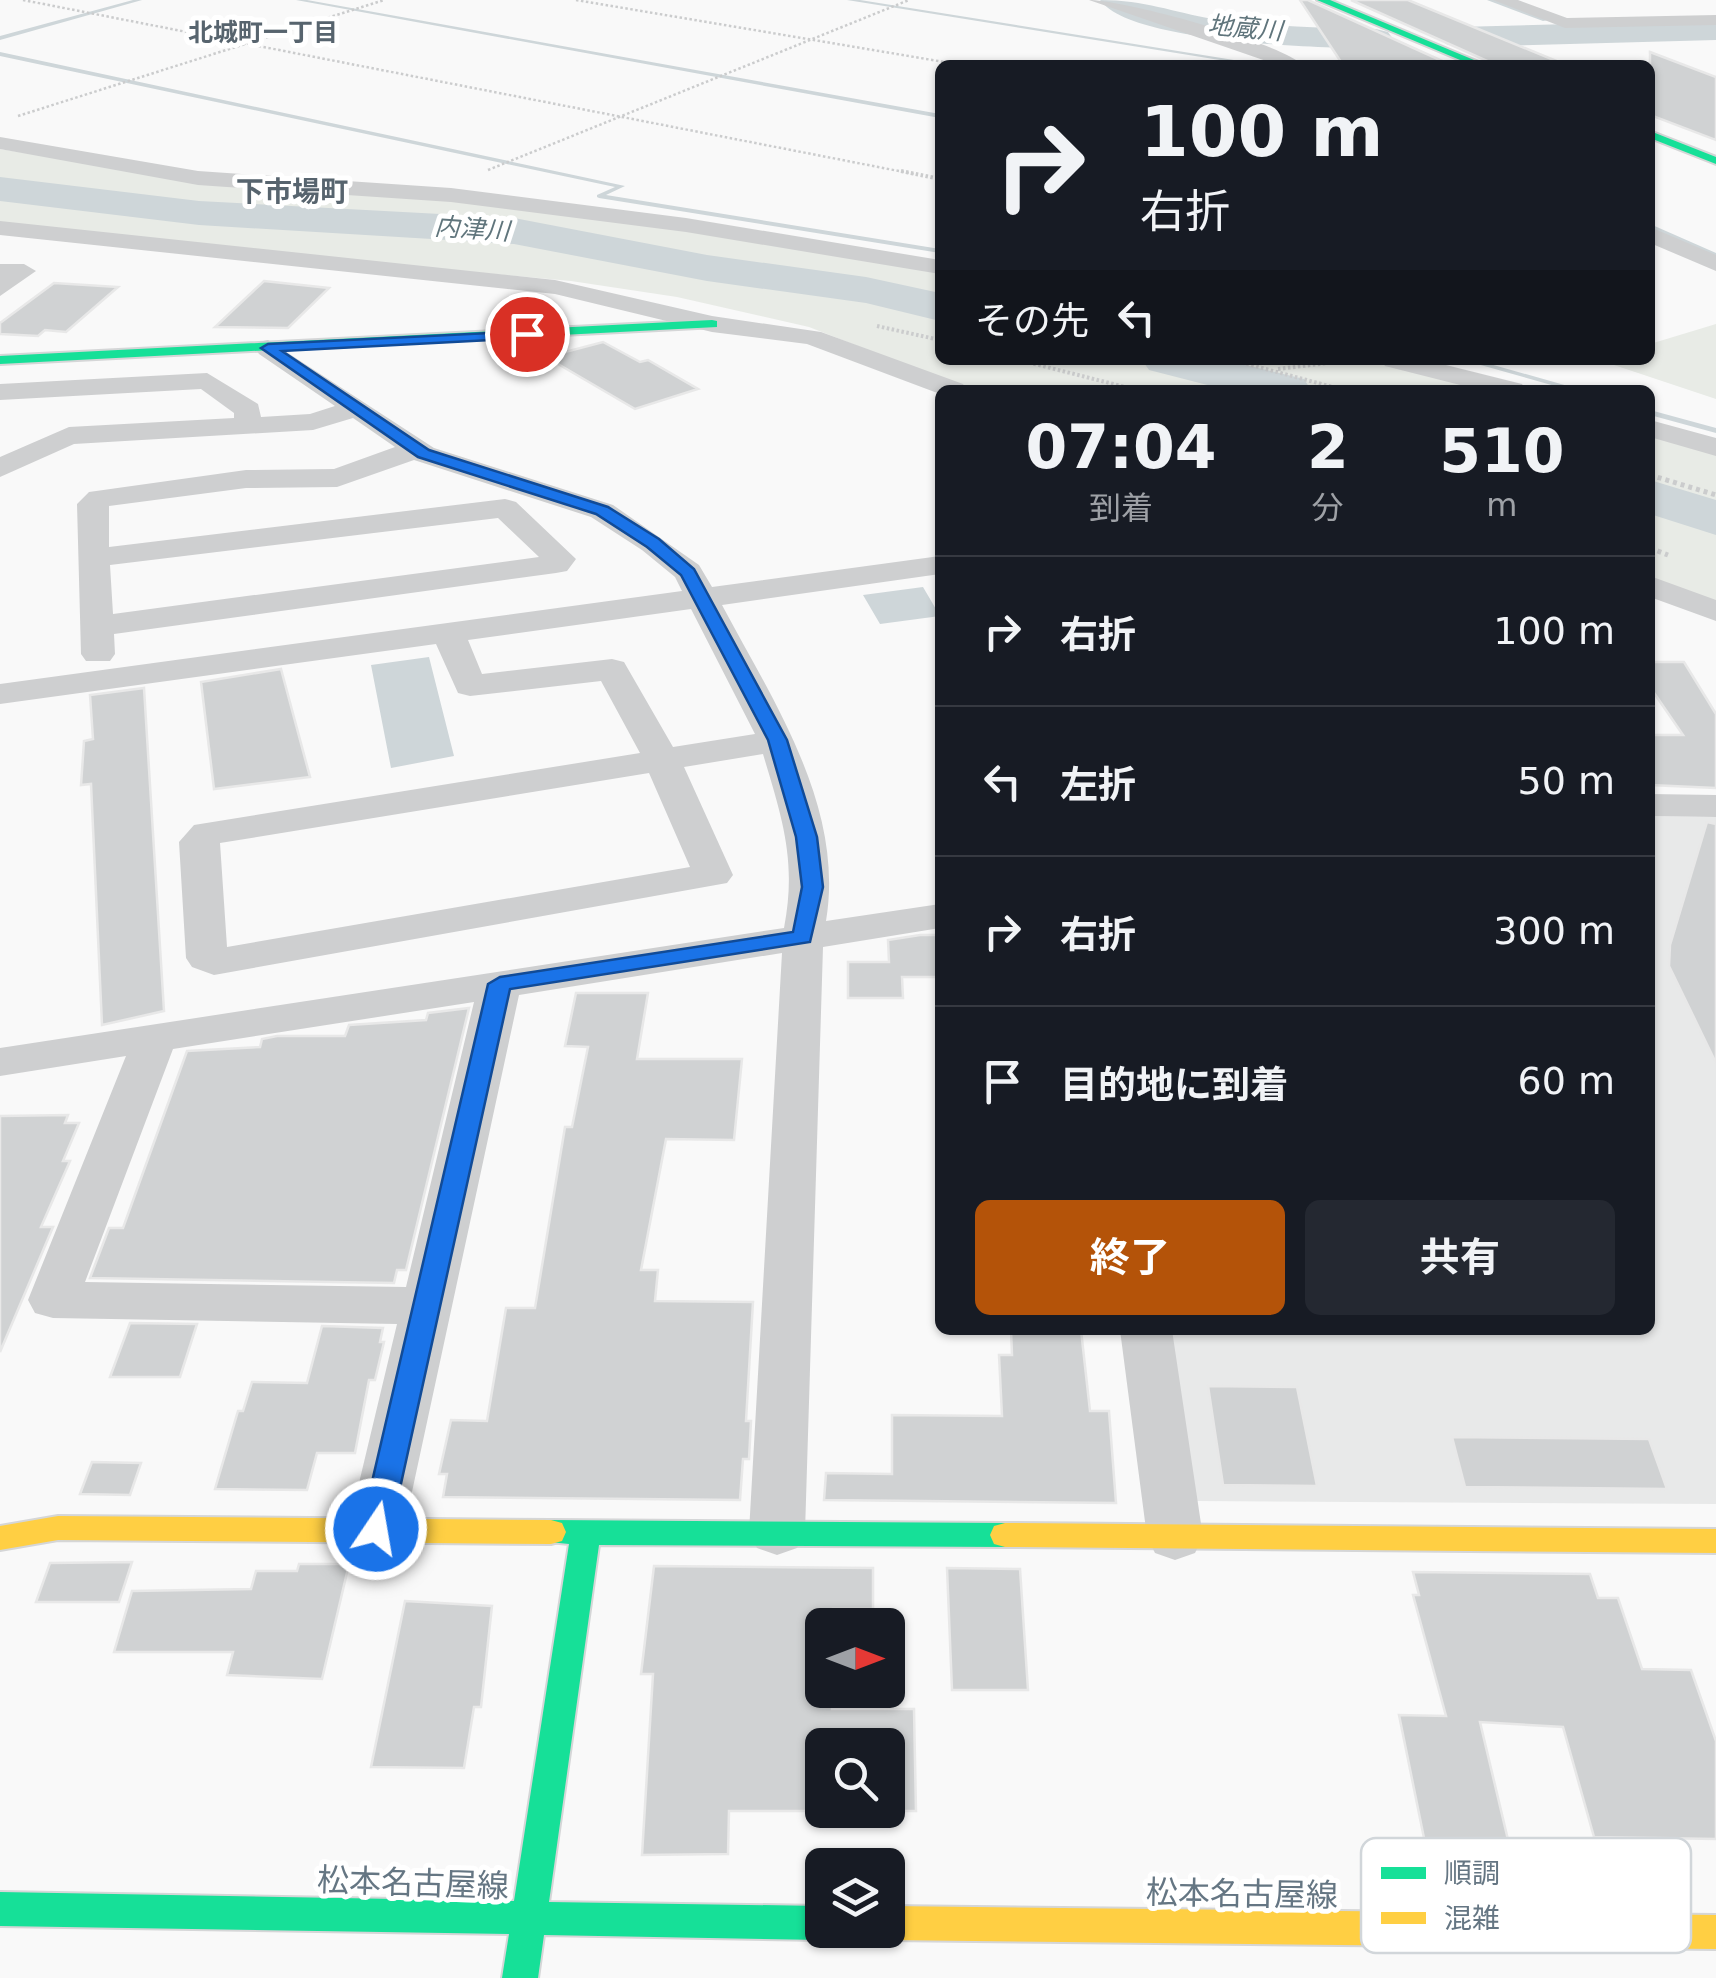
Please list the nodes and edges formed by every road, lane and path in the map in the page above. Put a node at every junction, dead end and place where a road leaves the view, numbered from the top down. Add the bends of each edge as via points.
1 (23, 0) edge
2 (384, 0) edge
3 (576, 0) edge
4 (908, 0) edge
5 (1098, 0) edge
6 (1322, 0) edge
7 (1502, 0) edge
8 (1716, 20) edge
9 (811, 40) junction
10 (247, 44) junction
11 (1284, 60) edge
12 (1469, 60) edge
13 (935, 61) edge
14 (19, 116) dead end
15 (620, 116) junction
16 (1655, 136) edge
17 (0, 143) edge
18 (1716, 162) edge
19 (935, 178) edge
20 (451, 195) junction
21 (0, 228) edge
22 (1655, 236) edge
23 (1716, 264) edge
24 (935, 266) edge
25 (0, 271) edge
26 (0, 289) edge
27 (712, 324) junction
28 (268, 348) junction
29 (0, 360) edge
30 (1039, 365) edge
31 (1252, 365) edge
32 (1312, 365) edge
33 (1414, 365) edge
34 (1272, 370) junction
35 (940, 385) edge
36 (1118, 385) edge
37 (1326, 385) edge
38 (1492, 385) edge
39 (0, 392) edge
40 (358, 408) junction
41 (247, 426) junction
42 (1655, 430) edge
43 (1716, 448) edge
44 (418, 449) junction
45 (0, 468) edge
46 (1655, 477) edge
47 (1716, 495) edge
48 (94, 558) junction
49 (935, 566) edge
50 (1655, 588) edge
51 (697, 597) junction
52 (1716, 614) edge
53 (97, 626) junction
54 (448, 631) junction
55 (1716, 638) edge
56 (100, 680) junction
57 (0, 694) edge
58 (777, 740) junction
59 (662, 760) junction
60 (1655, 806) edge
61 (1716, 806) edge
62 (935, 917) edge
63 (802, 937) junction
64 (500, 984) junction
65 (155, 1038) junction
66 (0, 1062) edge
67 (423, 1306) junction
68 (1147, 1335) edge
69 (376, 1529) junction
70 (777, 1532) junction
71 (586, 1533) junction
72 (1175, 1537) junction
73 (0, 1538) edge
74 (1716, 1541) edge
75 (0, 1909) edge
76 (527, 1920) junction
77 (805, 1923) edge
78 (905, 1923) edge
79 (1361, 1928) edge
80 (1691, 1932) edge
81 (1716, 1932) edge
82 (520, 1978) edge

1 - 10 path
2 - 10 path
3 - 9 path
4 - 9 path
5 - 11 street
6 - 12 street
7 - 8 street via 1565,23
9 - 13 path
9 - 15 path
10 - 14 path
10 - 15 path
15 - 19 path
15 - 20 path via 455,183
16 - 18 street
17 - 20 street via 198,178
20 - 24 street
21 - 27 street via 555,287
22 - 23 street
25 - 26 street via 24,271
27 - 28 street
27 - 35 street via 812,337
28 - 29 street
28 - 40 street
30 - 36 path
31 - 34 path
32 - 34 path
33 - 38 street
34 - 37 path
39 - 41 street via 207,380 248,410
40 - 41 street via 314,422
40 - 44 street
41 - 45 street via 69,436
42 - 43 street
44 - 48 street via 337,478 246,479 100,498 92,504
44 - 51 street via 602,511 688,572
46 - 47 path
48 - 53 street
48 - 53 street via 504,508 560,559
49 - 51 street
50 - 52 street
51 - 54 street
51 - 58 street
52 - 55 street
53 - 56 street
54 - 56 street
54 - 59 street via 470,686 612,668
56 - 57 street
58 - 59 street
58 - 63 street via 807,837 812,887
59 - 59 street via 208,833 198,842 207,958 214,962 713,876
60 - 61 street
62 - 63 street
63 - 64 street
63 - 70 street
64 - 65 street
64 - 67 street
65 - 66 street
65 - 67 street via 53,1300
67 - 69 street
68 - 72 street
69 - 71 street
69 - 73 street via 58,1528
70 - 71 street
70 - 72 street
71 - 76 street
72 - 74 street
75 - 76 street, 松本名古屋線 via 255,1909
76 - 77 street, 松本名古屋線
76 - 82 street
78 - 79 street, 松本名古屋線
80 - 81 street, 松本名古屋線

